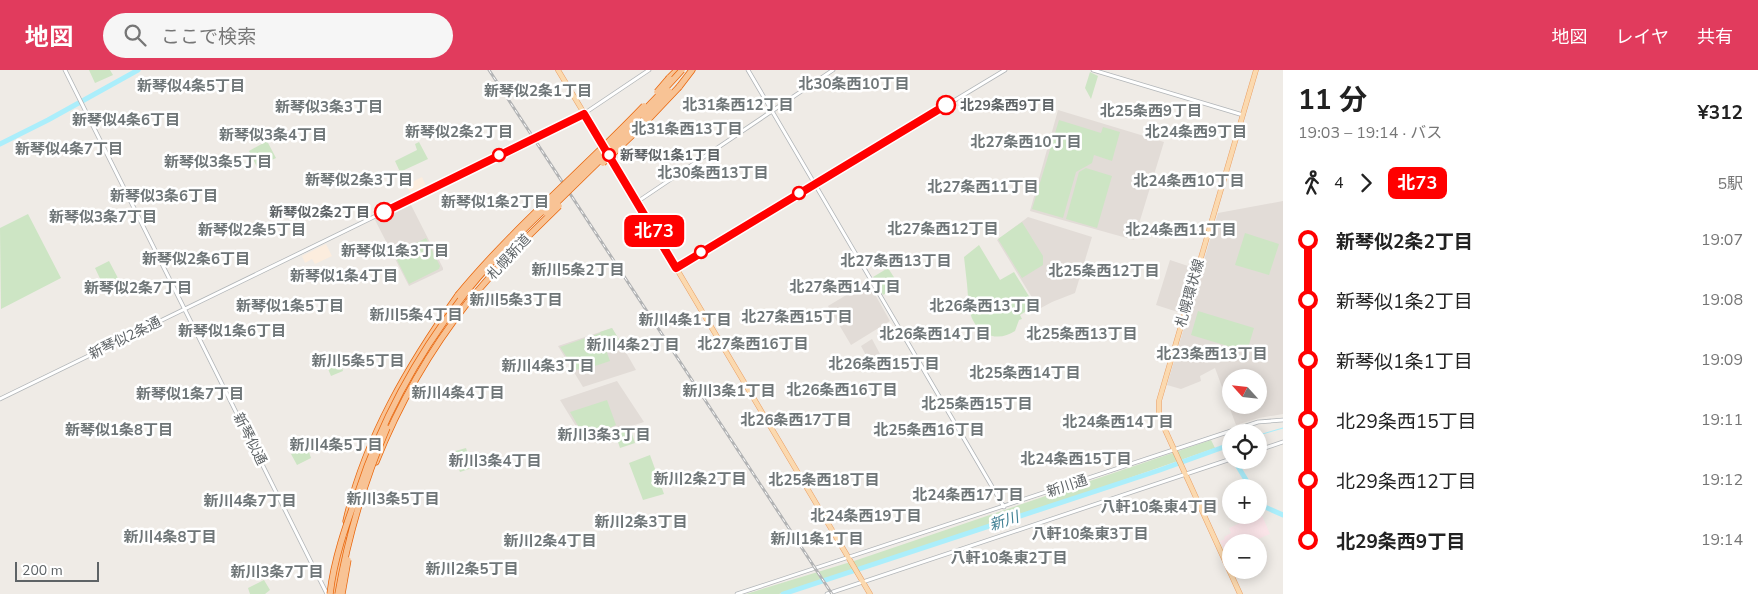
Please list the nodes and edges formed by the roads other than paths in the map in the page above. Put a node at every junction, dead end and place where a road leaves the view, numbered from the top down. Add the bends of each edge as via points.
1 (65, 70) edge
2 (558, 70) edge
3 (649, 70) edge
4 (677, 70) edge
5 (682, 70) edge
6 (686, 70) edge
7 (692, 70) edge
8 (748, 70) edge
9 (833, 70) edge
10 (1005, 70) edge
11 (1093, 70) edge
12 (1256, 70) edge
13 (772, 111) junction
14 (584, 114) junction
15 (1243, 115) junction
16 (815, 184) junction
17 (637, 202) junction
18 (676, 268) junction
19 (185, 309) junction
20 (0, 399) edge
21 (1283, 420) edge
22 (1283, 442) edge
23 (1267, 447) edge
24 (1175, 450) junction
25 (1222, 462) edge
26 (1185, 474) junction
27 (1004, 507) junction
28 (848, 558) junction
29 (861, 580) junction
30 (331, 594) edge
31 (340, 594) edge
32 (737, 594) edge
33 (827, 594) edge
34 (870, 594) edge
35 (1240, 594) edge

1 - 19 street, 新琴似通
2 - 14 main road
3 - 14 street, 新琴似2条通
4 - 30 highway, 札幌新道, bridge via 636,115 484,264 417,354 369,449 350,500
5 - 30 highway, bridge via 638,118 505,248 461,298 430,341 394,403 373,450 340,545
6 - 31 highway, bridge via 640,122 507,251 466,298 431,347 392,416 379,447 357,508
7 - 31 highway, 札幌新道, bridge via 643,125 510,254 444,334 388,434 372,472 352,535
8 - 13 street
9 - 13 street
10 - 16 street
11 - 15 street
12 - 15 main road, 札幌環状線
13 - 16 street
13 - 17 street
14 - 17 main road
14 - 19 street, 新琴似2条通
15 - 24 main road, 札幌環状線 via 1160,396 1160,418
16 - 18 street
16 - 27 street
17 - 18 main road
18 - 28 main road
19 - 20 street, 新琴似2条通
19 - 30 street, 新琴似通
21 - 24 street, 新川通 via 1258,422
22 - 23 street
24 - 26 main road, 札幌環状線
24 - 27 street, 新川通
25 - 26 street, 新川通
26 - 29 street, 新川通
26 - 35 main road, 札幌環状線
27 - 28 street, 新川通
28 - 29 main road
28 - 32 street, 新川通
29 - 33 street, 新川通
29 - 34 main road

